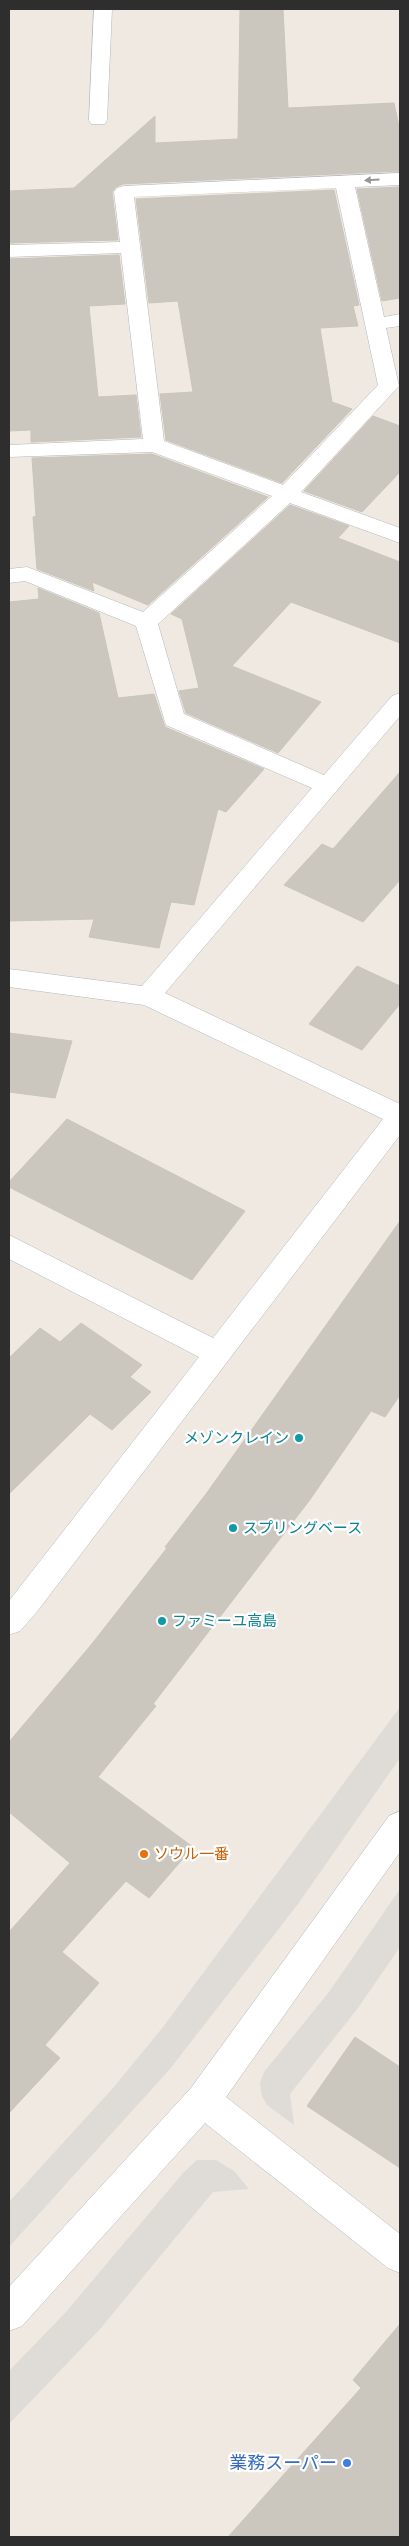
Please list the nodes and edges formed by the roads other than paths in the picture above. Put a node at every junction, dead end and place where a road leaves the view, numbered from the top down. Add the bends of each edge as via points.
1 (103, 9) edge
2 (98, 120) dead end
3 (400, 179) edge
4 (344, 182) junction
5 (132, 247) junction
6 (9, 251) edge
7 (400, 320) edge
8 (376, 324) junction
9 (154, 445) junction
10 (9, 451) edge
11 (286, 495) junction
12 (400, 536) edge
13 (9, 576) edge
14 (146, 622) junction
15 (400, 701) edge
16 (328, 786) junction
17 (9, 978) edge
18 (148, 996) junction
19 (400, 1116) edge
20 (9, 1246) edge
21 (217, 1353) junction
22 (9, 1622) edge
23 (400, 1826) edge
24 (203, 2100) junction
25 (400, 2256) edge
26 (9, 2313) edge

1 - 2 street
3 -> 4 street
4 - 5 street via 124,192
4 - 8 street
5 - 6 street
5 - 9 street
7 - 8 street
8 - 11 street via 389,386
9 - 10 street
9 - 11 street
11 - 12 street
11 - 14 street
13 - 14 street via 27,574
14 - 16 street via 174,720
15 - 16 street
16 - 18 street
17 - 18 street
18 - 19 street
19 - 21 street
20 - 21 street
21 - 22 street
23 - 24 street
24 - 25 street
24 - 26 street

